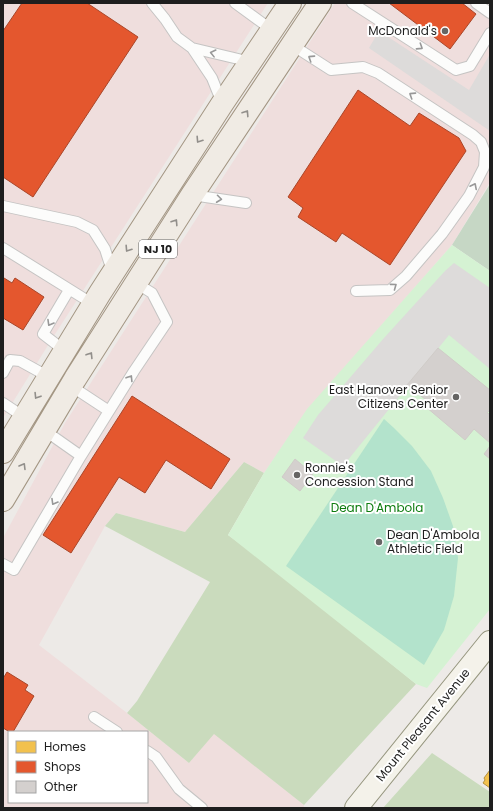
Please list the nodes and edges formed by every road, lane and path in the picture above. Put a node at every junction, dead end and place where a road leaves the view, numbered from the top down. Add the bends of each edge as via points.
1 (152, 3) edge
2 (235, 3) edge
3 (290, 3) edge
4 (320, 3) edge
5 (352, 3) edge
6 (476, 3) edge
7 (490, 13) edge
8 (272, 30) junction
9 (490, 33) edge
10 (292, 45) junction
11 (192, 48) junction
12 (250, 62) junction
13 (222, 104) junction
14 (192, 196) junction
15 (246, 202) dead end
16 (3, 206) edge
17 (3, 248) edge
18 (113, 273) junction
19 (136, 283) junction
20 (69, 290) junction
21 (356, 291) dead end
22 (93, 304) junction
23 (65, 351) junction
24 (3, 373) edge
25 (49, 377) junction
26 (71, 386) junction
27 (3, 403) edge
28 (109, 411) junction
29 (24, 417) junction
30 (44, 430) junction
31 (3, 452) edge
32 (81, 456) junction
33 (3, 500) edge
34 (3, 564) edge
35 (490, 642) edge
36 (94, 717) dead end
37 (115, 731) edge
38 (148, 752) edge
39 (202, 808) edge
40 (356, 808) edge

1 - 11 lane via 177,37
2 - 8 lane
3 - 8 main road, NJ 10
4 - 10 main road, NJ 10
5 -> 9 lane via 456,70 470,66
6 - 7 lane
8 - 12 main road, NJ 10
14 -> 10 main road, NJ 10
21 -> 10 lane via 390,290 406,276 442,234 469,196 484,166 485,152 481,142 473,134 378,73 363,67 331,70
12 -> 11 lane
11 - 13 lane via 212,78
12 - 13 main road, NJ 10
13 -> 18 main road, NJ 10
14 -> 15 lane
19 -> 14 main road, NJ 10
16 - 18 lane via 77,222 93,230 105,249
17 - 20 lane
18 - 22 main road, NJ 10
26 -> 19 main road, NJ 10
28 -> 19 lane via 167,322 152,293
20 - 22 lane
20 -> 23 lane via 43,334
22 - 23 main road, NJ 10
23 - 25 main road, NJ 10
24 - 25 lane via 10,360 20,361
25 -> 29 main road, NJ 10
26 - 28 lane
26 - 30 main road, NJ 10
27 - 29 lane
28 - 32 lane
29 - 31 main road, NJ 10
30 - 32 lane
33 -> 30 main road, NJ 10
32 -> 34 lane via 14,570
35 - 40 street, Mount Pleasant Avenue
36 - 37 lane
38 - 39 lane via 156,757 179,789

